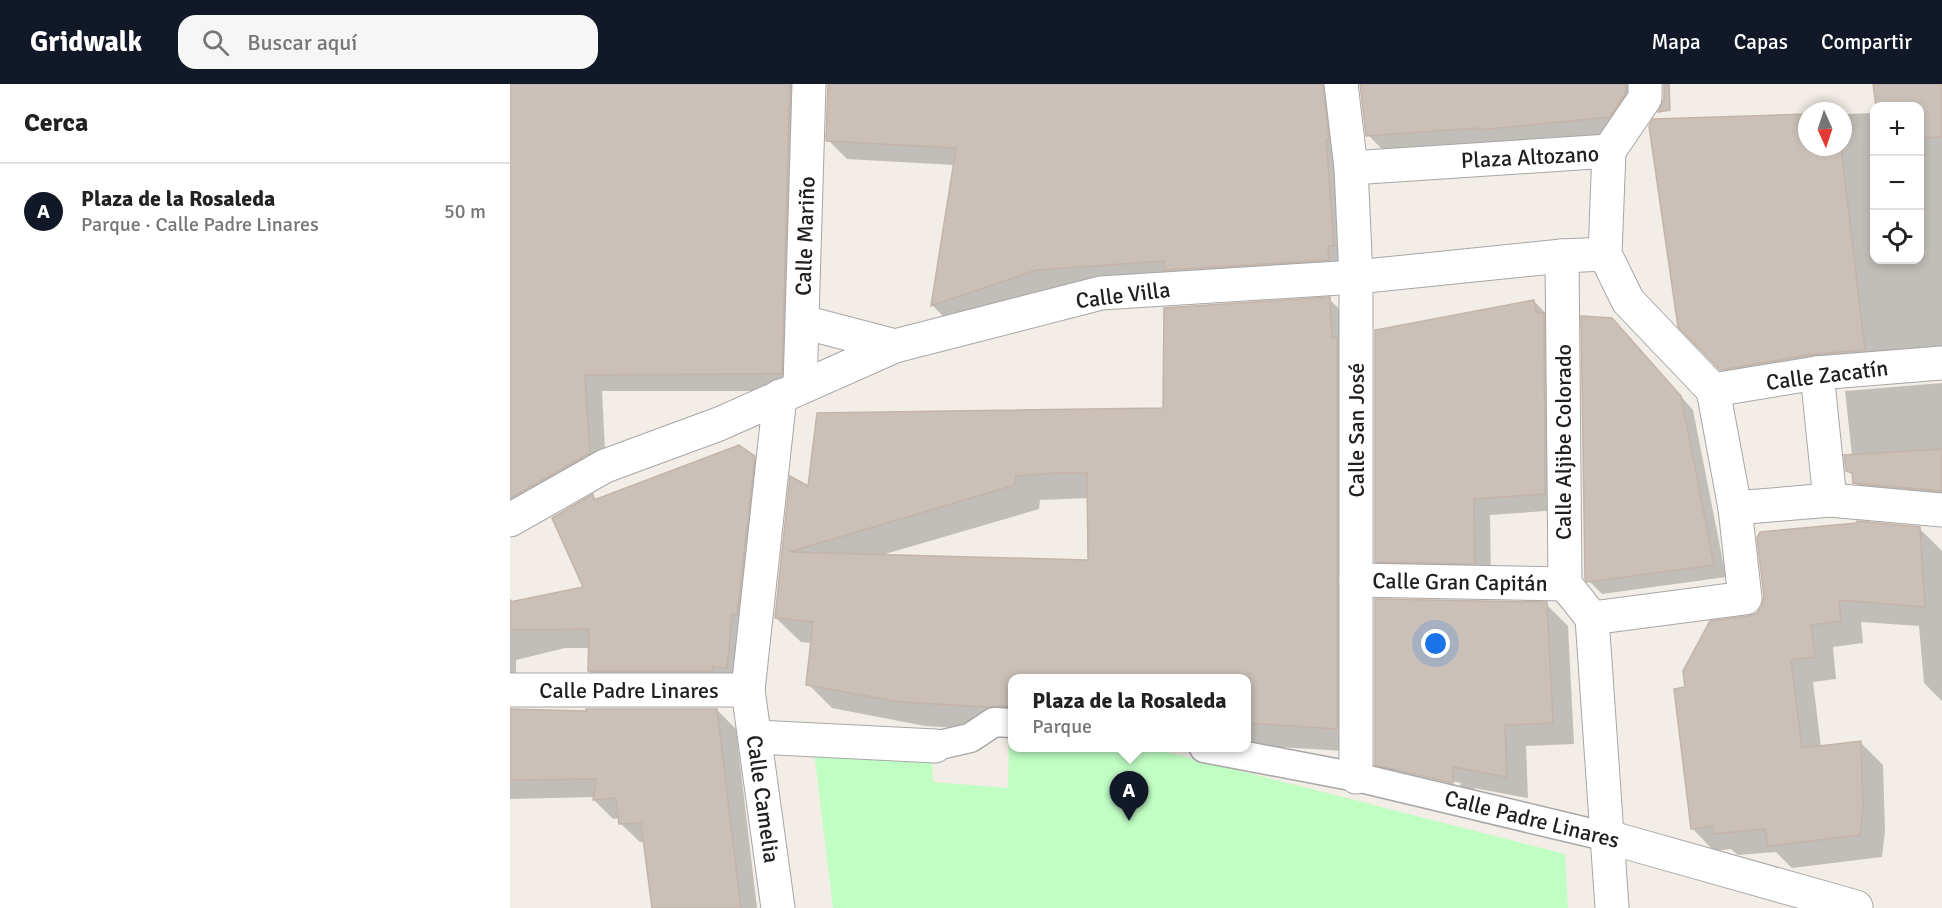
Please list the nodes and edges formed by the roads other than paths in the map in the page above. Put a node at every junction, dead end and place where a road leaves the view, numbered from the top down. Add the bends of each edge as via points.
1 (809, 84) edge
2 (1341, 84) edge
3 (1645, 84) edge
4 (1609, 151) junction
5 (1351, 168) junction
6 (1605, 254) junction
7 (1562, 256) junction
8 (1356, 277) junction
9 (803, 322) junction
10 (895, 346) junction
11 (1942, 363) edge
12 (1817, 373) junction
13 (1713, 390) junction
14 (790, 392) junction
15 (1830, 500) junction
16 (1735, 508) junction
17 (1942, 510) edge
18 (510, 519) edge
19 (1356, 580) junction
20 (1564, 584) junction
21 (1592, 618) junction
22 (510, 690) edge
23 (748, 690) junction
24 (1008, 723) edge
25 (755, 737) junction
26 (935, 746) joint
27 (1229, 752) edge
28 (1356, 777) junction
29 (1608, 837) junction
30 (1856, 907) edge
31 (778, 908) edge
32 (1612, 908) edge

1 - 9 street, Calle Mariño
2 - 5 street, Calle San José
3 - 4 street via 1645,98
4 - 5 street, Plaza Altozano
4 - 6 street, Plaza Altozano
5 - 8 street, Calle San José
6 - 7 street
6 - 13 street, Plaza Altozano via 1628,301
7 - 8 street
7 - 20 street, Calle Aljibe Colorado
8 - 10 street, Calle Villa via 1101,293
8 - 19 street, Calle San José
9 - 10 street, Calle Villa
9 - 14 street, Calle Mariño
10 - 14 street, Calle Villa
11 - 12 street, Calle Zacatín
12 - 13 street, Calle Zacatín
12 - 15 street
13 - 16 street
14 - 18 street, Calle Villa via 719,424 605,466
14 - 23 street, Calle Mariño
15 - 16 street
15 - 17 street
16 - 21 street via 1745,598
19 - 20 street, Calle Gran Capitán
19 - 28 street, Calle San José
20 - 21 street
21 - 29 street
22 - 23 street, Calle Padre Linares
23 - 25 street, Calle Camelia
24 - 26 street via 994,722 970,738
25 - 26 street
25 - 31 street, Calle Camelia
27 - 28 street, Calle Padre Linares
28 - 29 street, Calle Padre Linares
29 - 30 street, Calle Padre Linares
29 - 32 street

